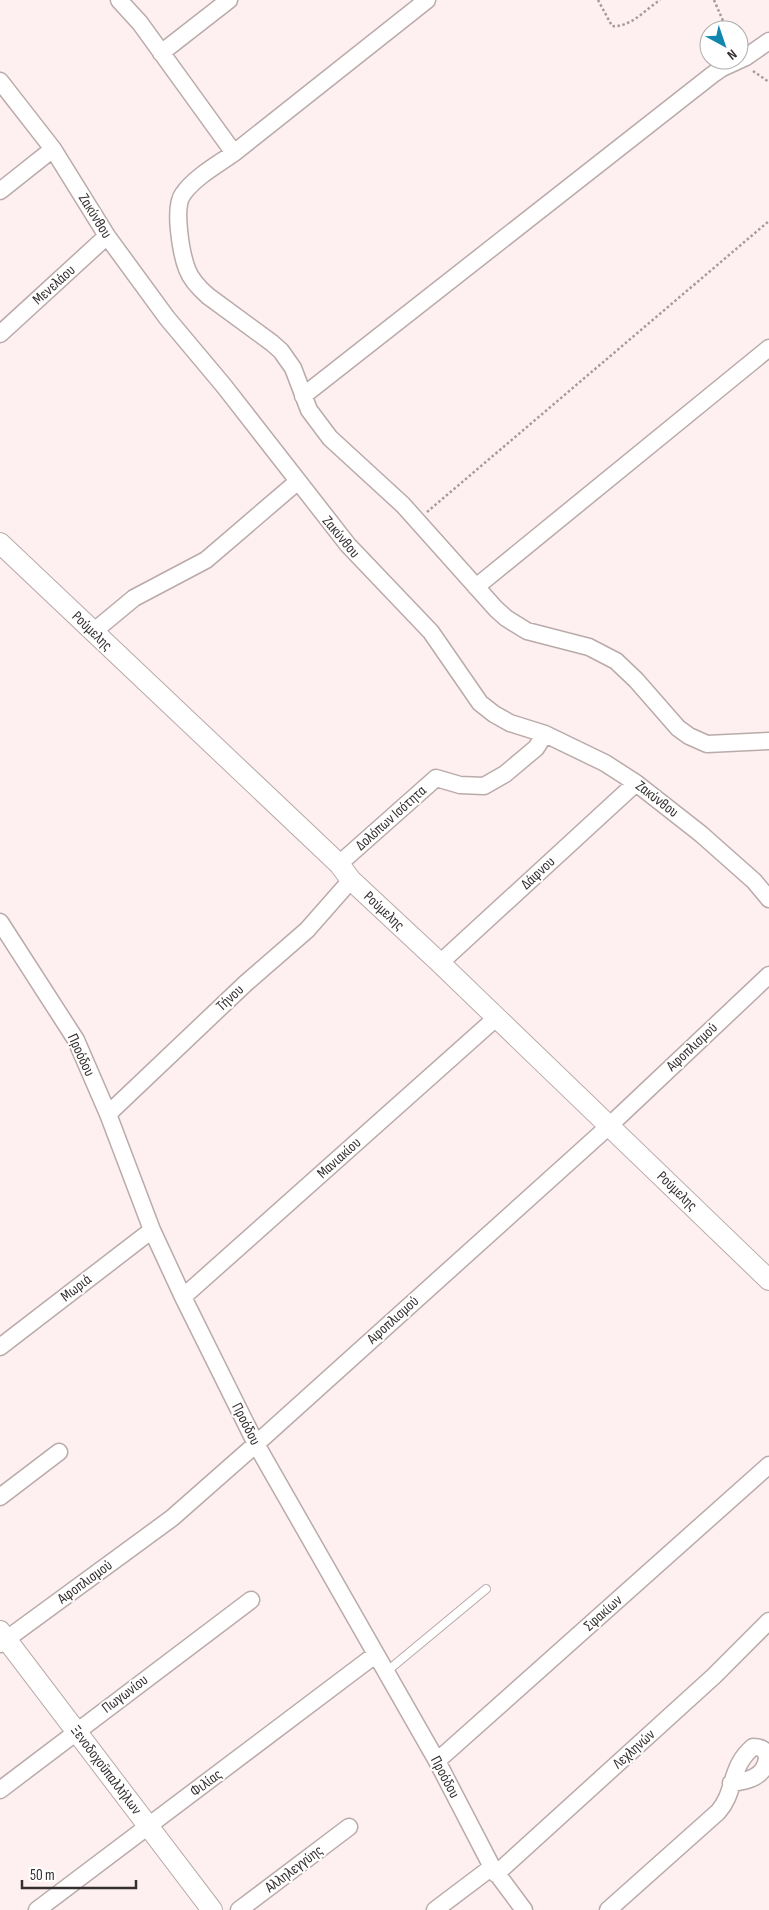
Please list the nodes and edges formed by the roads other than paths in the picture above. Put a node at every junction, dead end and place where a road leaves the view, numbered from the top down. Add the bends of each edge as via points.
1 (119, 0) edge
2 (229, 0) edge
3 (427, 0) edge
4 (769, 41) edge
5 (161, 53) junction
6 (2, 88) edge
7 (53, 149) junction
8 (234, 153) junction
9 (0, 191) edge
10 (107, 236) junction
11 (0, 334) edge
12 (769, 348) edge
13 (303, 396) junction
14 (297, 482) junction
15 (0, 543) edge
16 (476, 587) junction
17 (93, 632) junction
18 (545, 734) junction
19 (769, 741) edge
20 (636, 783) junction
21 (339, 864) junction
22 (351, 880) junction
23 (769, 898) edge
24 (0, 922) edge
25 (440, 962) junction
26 (769, 975) edge
27 (496, 1018) junction
28 (108, 1114) junction
29 (608, 1126) junction
30 (152, 1230) junction
31 (769, 1280) edge
32 (183, 1297) junction
33 (0, 1347) edge
34 (256, 1444) junction
35 (59, 1452) dead end
36 (769, 1465) edge
37 (0, 1498) edge
38 (486, 1589) dead end
39 (251, 1600) dead end
40 (769, 1621) edge
41 (2, 1638) edge
42 (375, 1655) junction
43 (386, 1672) junction
44 (76, 1731) junction
45 (437, 1762) junction
46 (731, 1783) dead end
47 (0, 1790) edge
48 (149, 1826) junction
49 (349, 1827) dead end
50 (494, 1870) junction
51 (37, 1910) edge
52 (212, 1910) edge
53 (239, 1910) edge
54 (435, 1910) edge
55 (524, 1910) edge
56 (608, 1910) edge

1 - 5 street
2 - 5 street
3 - 8 street
4 - 13 street via 712,75
5 - 8 street
6 - 7 street, Ζακύνθου
7 - 9 street
7 - 10 street, Ζακύνθου
8 - 13 street via 182,195 178,214 187,269 208,296 281,352 293,368
10 - 11 street, Μενελάου
10 - 14 street, Ζακύνθου via 171,324 224,386
12 - 16 street
13 - 16 street via 314,418 330,438 417,521
14 - 17 street via 206,560 134,598
14 - 18 street, Ζακύνθου via 365,565 431,632 480,703 510,723
15 - 17 street, Ρούμελης
16 - 19 street via 517,626 589,648 616,661 689,736 707,744
17 - 21 street, Ρούμελης
18 - 20 street, Ζακύνθου via 605,763
18 - 21 street, Δολόπων Ισότητα via 536,748 505,774 484,786 436,778
20 - 23 street, Ζακύνθου via 701,834
20 - 25 street, Δάφνου
21 - 22 street, Ρούμελης
22 - 25 street, Ρούμελης
22 - 28 street, Τήνου via 306,930
24 - 28 street, Προόδου via 76,1040
25 - 27 street, Ρούμελης
26 - 29 street, Αφοπλισμού
27 - 29 street, Ρούμελης
27 - 32 street, Μανιακίου
28 - 30 street, Προόδου
29 - 31 street, Ρούμελης
29 - 34 street, Αφοπλισμού
30 - 32 street, Προόδου
30 - 33 street, Μωριά
32 - 34 street, Προόδου
34 - 41 street, Αφοπλισμού via 172,1518
34 - 42 street, Προόδου
35 - 37 street
36 - 45 street, Σφακίων
38 - 43 lane
39 - 44 street, Πωγωνίου
40 - 50 street, Λεχληνών via 714,1676
41 - 44 street, Ξενοδοχοϋπαλλήλων
42 - 43 street, Προόδου
42 - 48 street, Φιλίας
43 - 45 street, Προόδου
44 - 47 street, Πωγωνίου
44 - 48 street, Ξενοδοχοϋπαλλήλων
45 - 50 street, Προόδου
46 - 56 street via 725,1804 718,1812
48 - 51 street, Φιλίας
48 - 52 street, Ξενοδοχοϋπαλλήλων
49 - 53 street, Αλληλεγγύης
50 - 54 street, Λεχληνών
50 - 55 street, Προόδου

